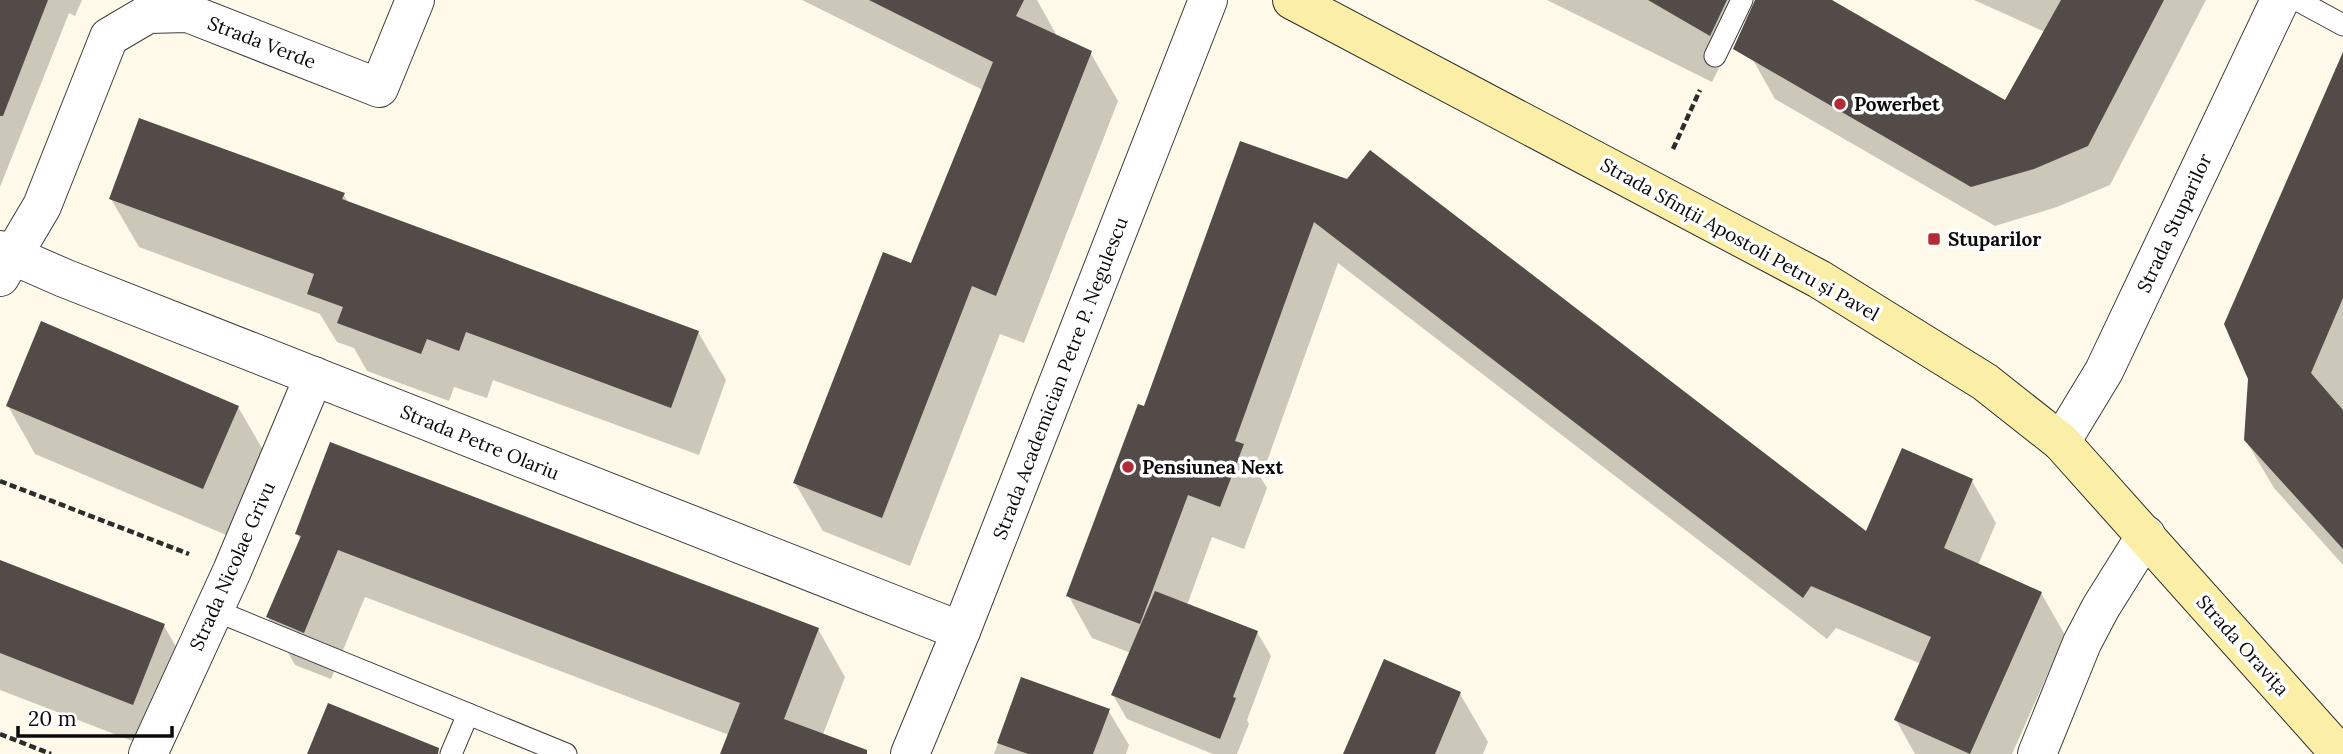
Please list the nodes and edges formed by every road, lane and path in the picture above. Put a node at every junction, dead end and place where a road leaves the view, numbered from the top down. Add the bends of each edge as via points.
1 (415, 0) edge
2 (1208, 0) edge
3 (1292, 0) edge
4 (1742, 0) edge
5 (2280, 0) edge
6 (2297, 0) edge
7 (2343, 25) edge
8 (1715, 56) joint
9 (1654, 191) junction
10 (4, 261) edge
11 (314, 376) junction
12 (2061, 442) junction
13 (0, 481) edge
14 (2146, 536) junction
15 (232, 571) junction
16 (214, 610) junction
17 (961, 631) junction
18 (468, 714) junction
19 (0, 734) edge
20 (51, 754) edge
21 (148, 754) edge
22 (452, 754) edge
23 (566, 754) edge
24 (910, 754) edge
25 (2037, 754) edge
26 (2340, 754) edge

1 - 10 street, Strada Verde via 379,88 188,13 148,14 109,37 42,206
2 - 17 street, Strada Academician Petre P. Negulescu
3 - 9 main road, Strada Sfinții Apostoli Petru și Pavel
4 - 8 lane
5 - 12 street, Strada Stuparilor via 2104,371
6 - 7 lane
8 - 9 path
9 - 12 main road, Strada Sfinții Apostoli Petru și Pavel via 1819,279 1959,364
10 - 11 street, Strada Petre Olariu
11 - 15 street, Strada Nicolae Grivu
11 - 17 street, Strada Petre Olariu
12 - 14 main road, Strada Sfinții Apostoli Petru și Pavel
13 - 15 path
14 - 25 street via 2082,643
14 - 26 main road, Strada Oravița
15 - 16 street, Strada Nicolae Grivu
16 - 18 lane
16 - 21 street, Strada Nicolae Grivu
17 - 24 street, Strada Academician Petre P. Negulescu
18 - 22 lane
18 - 23 lane
19 - 20 path

